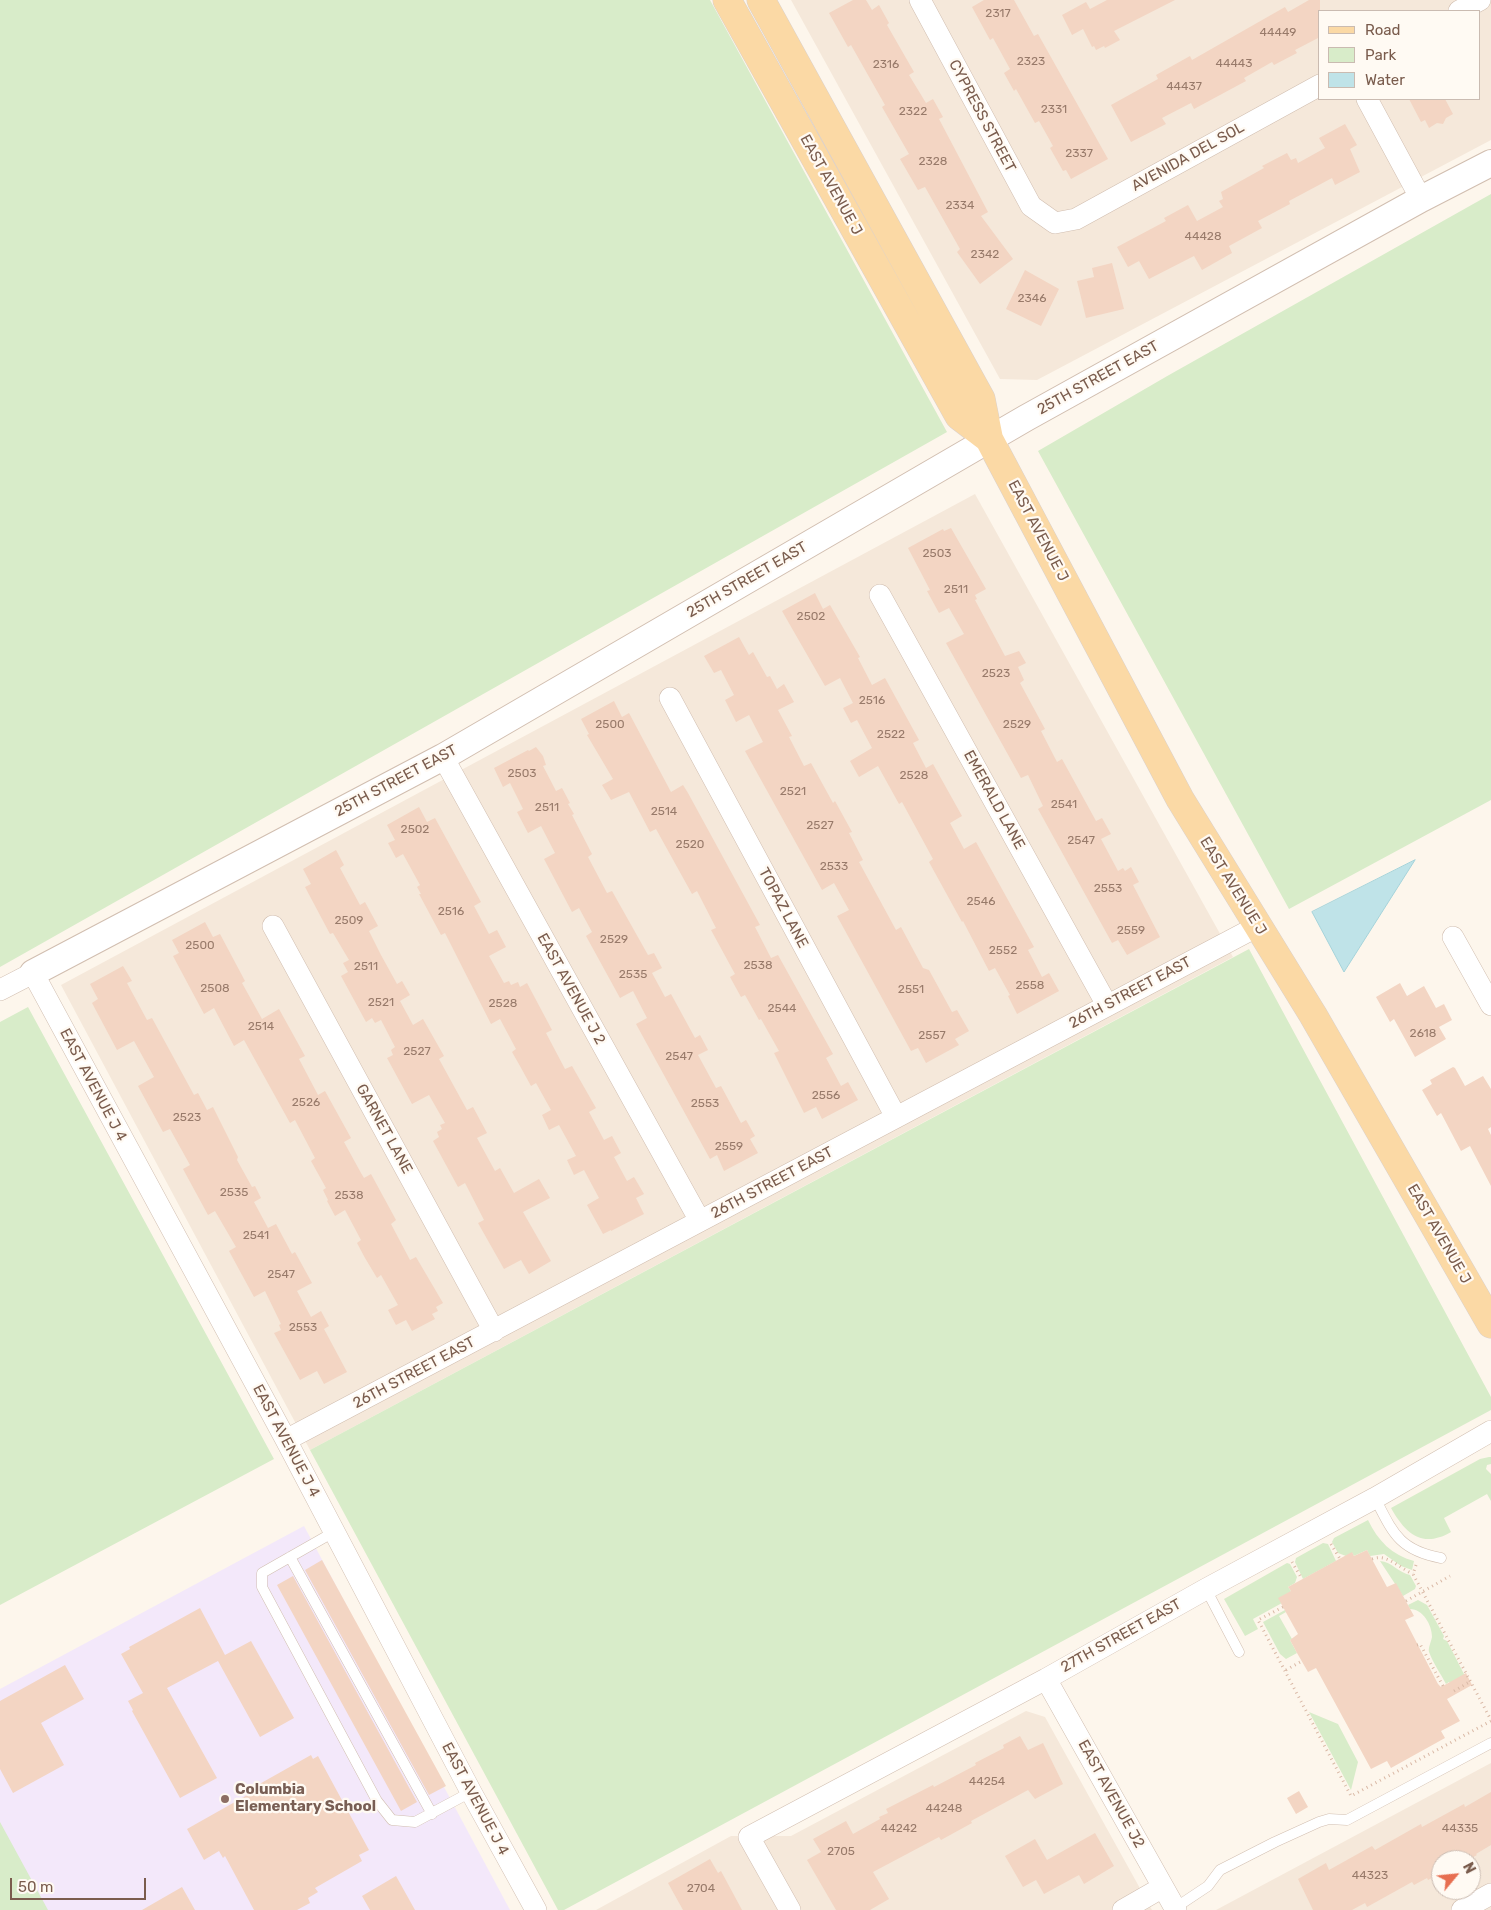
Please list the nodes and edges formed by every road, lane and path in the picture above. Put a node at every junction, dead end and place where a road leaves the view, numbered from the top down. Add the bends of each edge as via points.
1 (727, 0) edge
2 (761, 0) edge
3 (920, 0) edge
4 (1480, 0) edge
5 (1461, 10) edge
6 (1318, 86) edge
7 (1368, 100) edge
8 (1491, 163) edge
9 (1422, 199) junction
10 (1055, 222) joint
11 (989, 439) junction
12 (880, 595) dead end
13 (670, 698) dead end
14 (443, 757) junction
15 (273, 926) dead end
16 (1258, 926) junction
17 (1453, 936) dead end
18 (33, 973) junction
19 (0, 990) edge
20 (1108, 1005) junction
21 (1491, 1005) edge
22 (896, 1117) junction
23 (700, 1221) junction
24 (1491, 1324) edge
25 (494, 1331) junction
26 (1491, 1431) edge
27 (286, 1440) junction
28 (1374, 1498) junction
29 (334, 1532) junction
30 (1328, 1539) dead end
31 (1420, 1553) junction
32 (290, 1557) junction
33 (1441, 1558) dead end
34 (1291, 1559) dead end
35 (1340, 1559) dead end
36 (1372, 1559) dead end
37 (1413, 1574) junction
38 (1450, 1576) dead end
39 (1302, 1580) dead end
40 (1206, 1589) junction
41 (1422, 1592) junction
42 (1406, 1601) dead end
43 (1283, 1607) dead end
44 (1417, 1645) dead end
45 (1239, 1652) dead end
46 (1302, 1661) dead end
47 (1286, 1670) junction
48 (1046, 1679) junction
49 (1471, 1681) junction
50 (1443, 1686) dead end
51 (1454, 1690) dead end
52 (1491, 1720) edge
53 (1491, 1743) edge
54 (471, 1792) junction
55 (432, 1814) junction
56 (1163, 1887) junction
57 (1491, 1894) edge
58 (1176, 1909) edge
59 (536, 1910) edge
60 (790, 1910) edge
61 (1123, 1910) edge
62 (1462, 1910) edge

1 - 11 main road, EAST AVENUE J via 960,416
2 - 11 main road, EAST AVENUE J via 981,399
3 - 10 street, CYPRESS STREET via 1031,206
4 - 5 street
6 - 10 street, AVENIDA DEL SOL via 1076,218
7 - 9 street
8 - 9 street, 25TH STREET EAST
9 - 11 street, 25TH STREET EAST
11 - 14 street, 25TH STREET EAST
11 - 16 main road, EAST AVENUE J via 1180,799
12 - 20 street, EMERALD LANE
13 - 22 street, TOPAZ LANE
14 - 18 street, 25TH STREET EAST
14 - 23 street, EAST AVENUE J 2
15 - 25 street, GARNET LANE
16 - 20 street, 26TH STREET EAST
16 - 24 main road, EAST AVENUE J
17 - 21 street
18 - 19 street, 25TH STREET EAST
18 - 27 street, EAST AVENUE J 4
20 - 22 street, 26TH STREET EAST
22 - 23 street, 26TH STREET EAST
23 - 25 street, 26TH STREET EAST
25 - 27 street, 26TH STREET EAST
26 - 28 street, 27TH STREET EAST
27 - 29 street, EAST AVENUE J 4
28 - 31 lane via 1392,1531 1403,1543
28 - 40 street, 27TH STREET EAST
29 - 32 lane
29 - 54 street, EAST AVENUE J 4
30 - 35 path
31 - 33 lane
31 - 37 path
32 - 55 lane
32 - 55 lane via 262,1573 262,1587 377,1801 392,1820 415,1822
34 - 39 path
36 - 37 path via 1388,1559
37 - 41 path
38 - 41 path
40 - 45 lane
40 - 48 street, 27TH STREET EAST
41 - 42 path
41 - 49 path
43 - 47 path via 1258,1620
44 - 50 path via 1420,1644
46 - 47 path
47 - 52 path via 1293,1689 1352,1796
48 - 56 street, EAST AVENUE J2
48 - 60 street, 27TH STREET EAST via 750,1837
49 - 51 path
49 - 52 path
53 - 58 lane via 1347,1820 1319,1822 1220,1870 1208,1886
54 - 55 lane
54 - 59 street, EAST AVENUE J 4
56 - 58 street, EAST AVENUE J2
56 - 61 street
57 - 62 street

